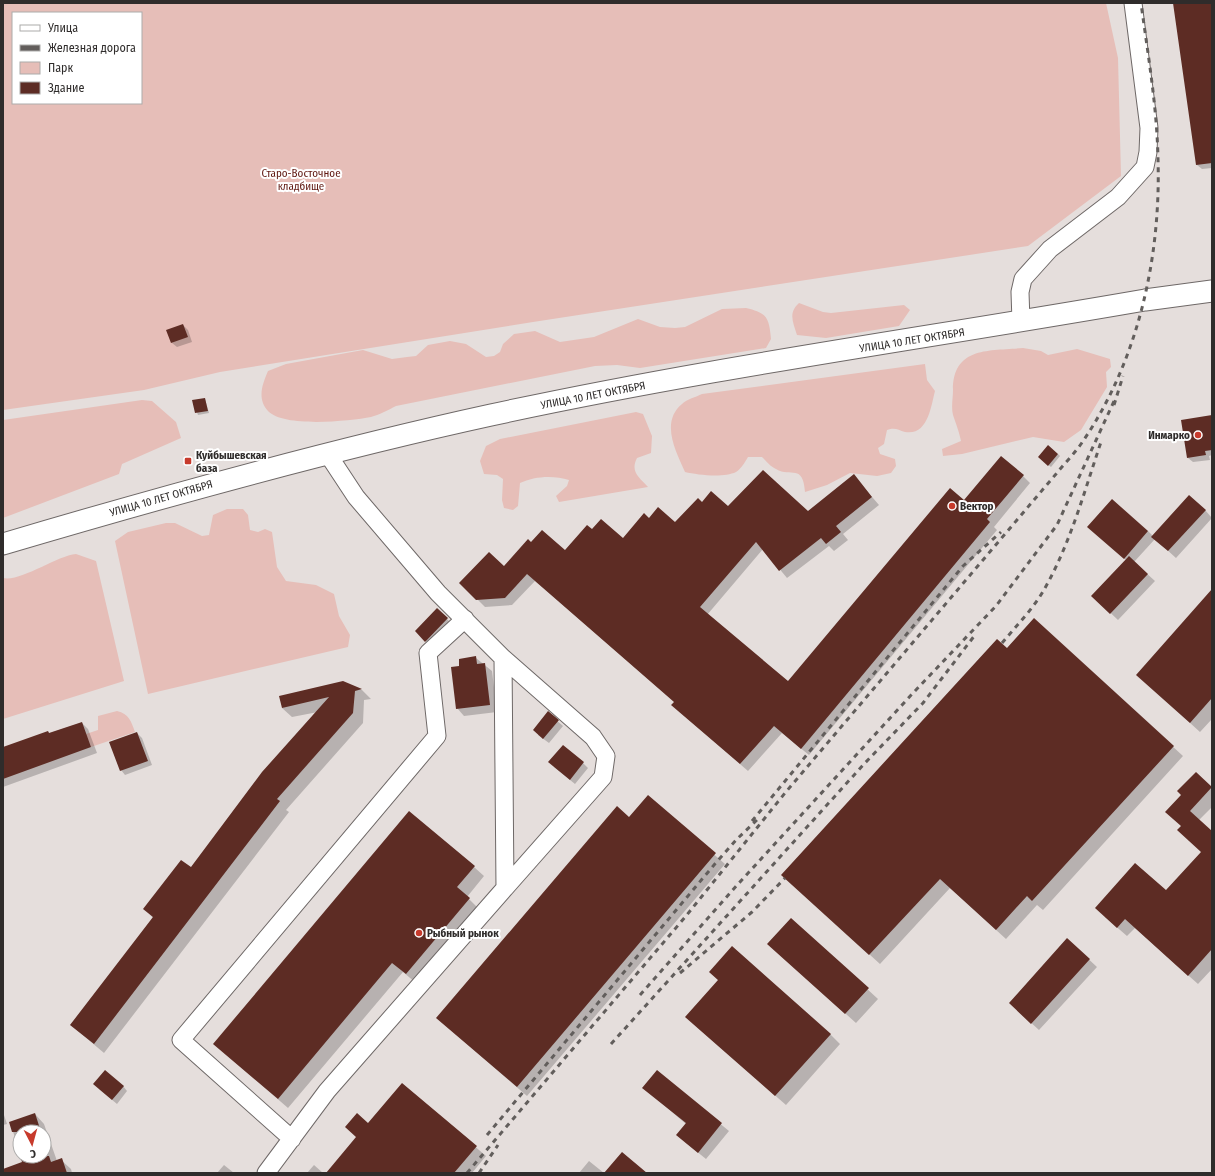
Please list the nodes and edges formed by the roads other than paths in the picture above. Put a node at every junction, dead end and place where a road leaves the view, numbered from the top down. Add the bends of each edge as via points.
1 (1133, 3) edge
2 (1212, 287) edge
3 (1202, 292) edge
4 (1021, 322) junction
5 (327, 453) junction
6 (3, 544) edge
7 (465, 619) junction
8 (503, 658) junction
9 (504, 888) junction
10 (292, 1139) junction
11 (266, 1173) edge

1 - 4 street via 1149,128 1145,167 1118,198 1050,249 1023,279 1020,292
2 - 3 main road, УЛИЦА 10 ЛЕТ ОКТЯБРЯ
3 - 4 main road, УЛИЦА 10 ЛЕТ ОКТЯБРЯ
4 - 5 main road, УЛИЦА 10 ЛЕТ ОКТЯБРЯ via 646,385 493,415
5 - 6 main road, УЛИЦА 10 ЛЕТ ОКТЯБРЯ via 187,490
5 - 7 street via 356,497 438,593
7 - 8 street
7 - 10 street via 428,653 437,736 181,1040
8 - 9 street
8 - 9 street via 593,737 606,756 603,777
9 - 10 street via 327,1091
10 - 11 street

